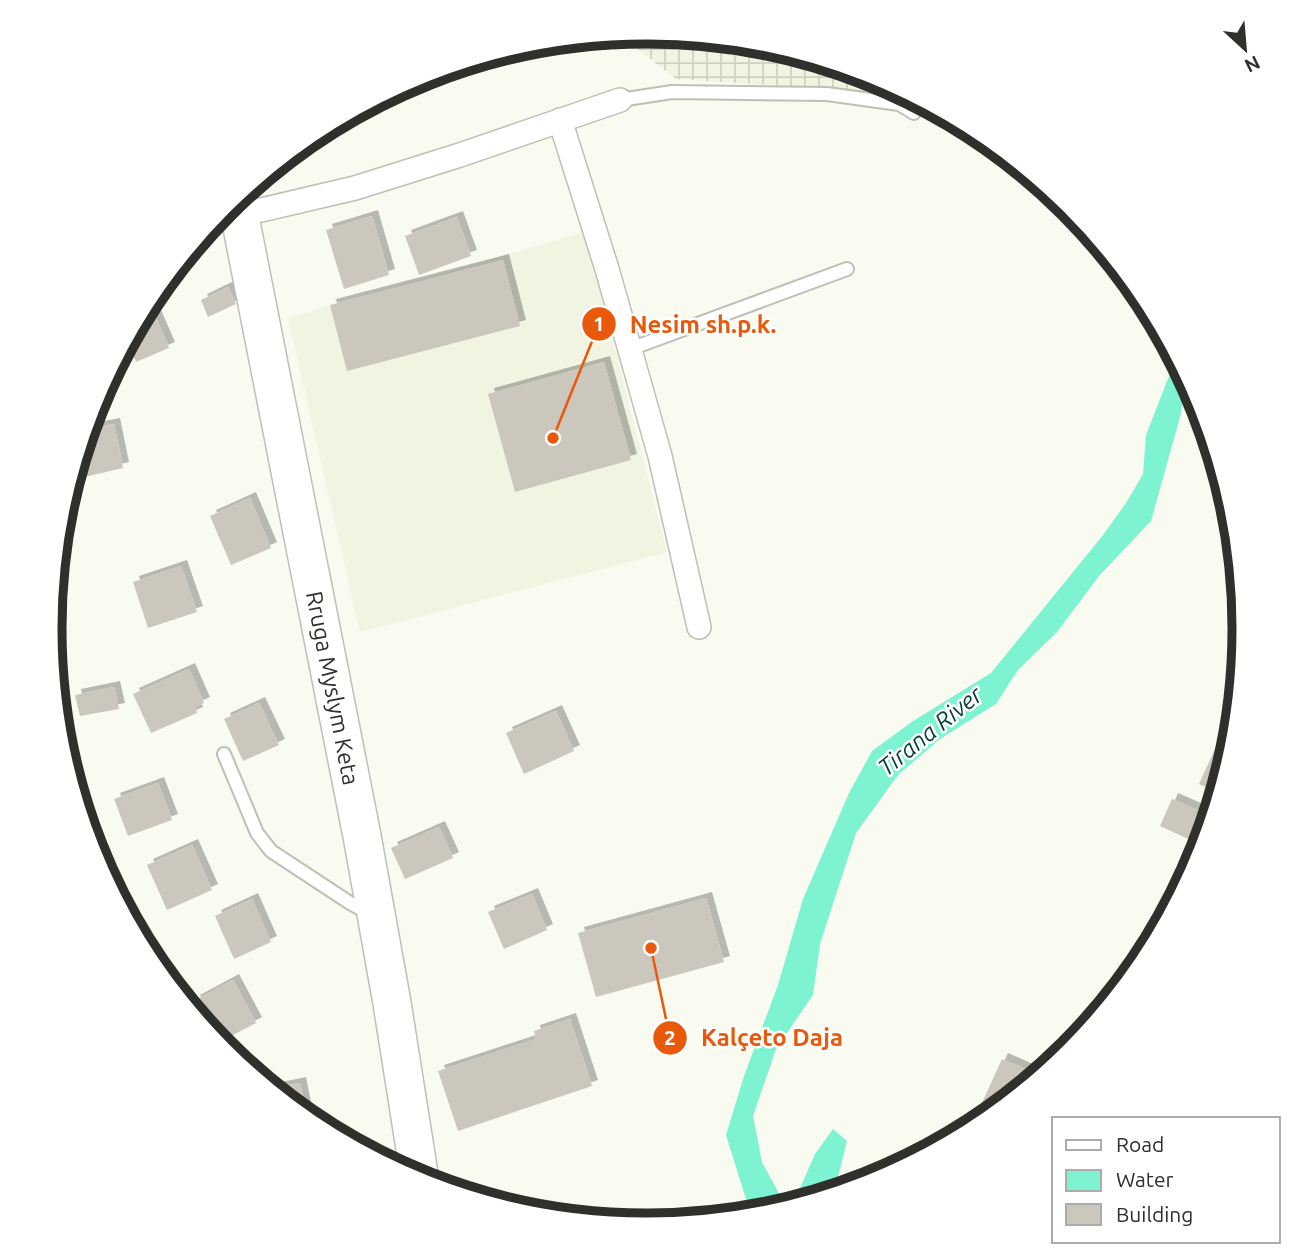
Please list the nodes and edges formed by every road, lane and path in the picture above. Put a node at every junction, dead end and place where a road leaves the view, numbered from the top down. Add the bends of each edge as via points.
1 (620, 100) joint
2 (914, 113) dead end
3 (560, 120) junction
4 (244, 205) edge
5 (239, 210) edge
6 (848, 269) dead end
7 (630, 349) junction
8 (699, 627) dead end
9 (224, 754) dead end
10 (377, 918) junction
11 (418, 1167) edge

1 - 2 lane via 672,92 827,94 899,104
1 - 3 street
3 - 4 street via 355,188
3 - 7 street
5 - 10 main road, Rruga Myslym Keta
6 - 7 lane
7 - 8 street
9 - 10 lane via 257,833 271,851
10 - 11 main road, Rruga Myslym Keta

